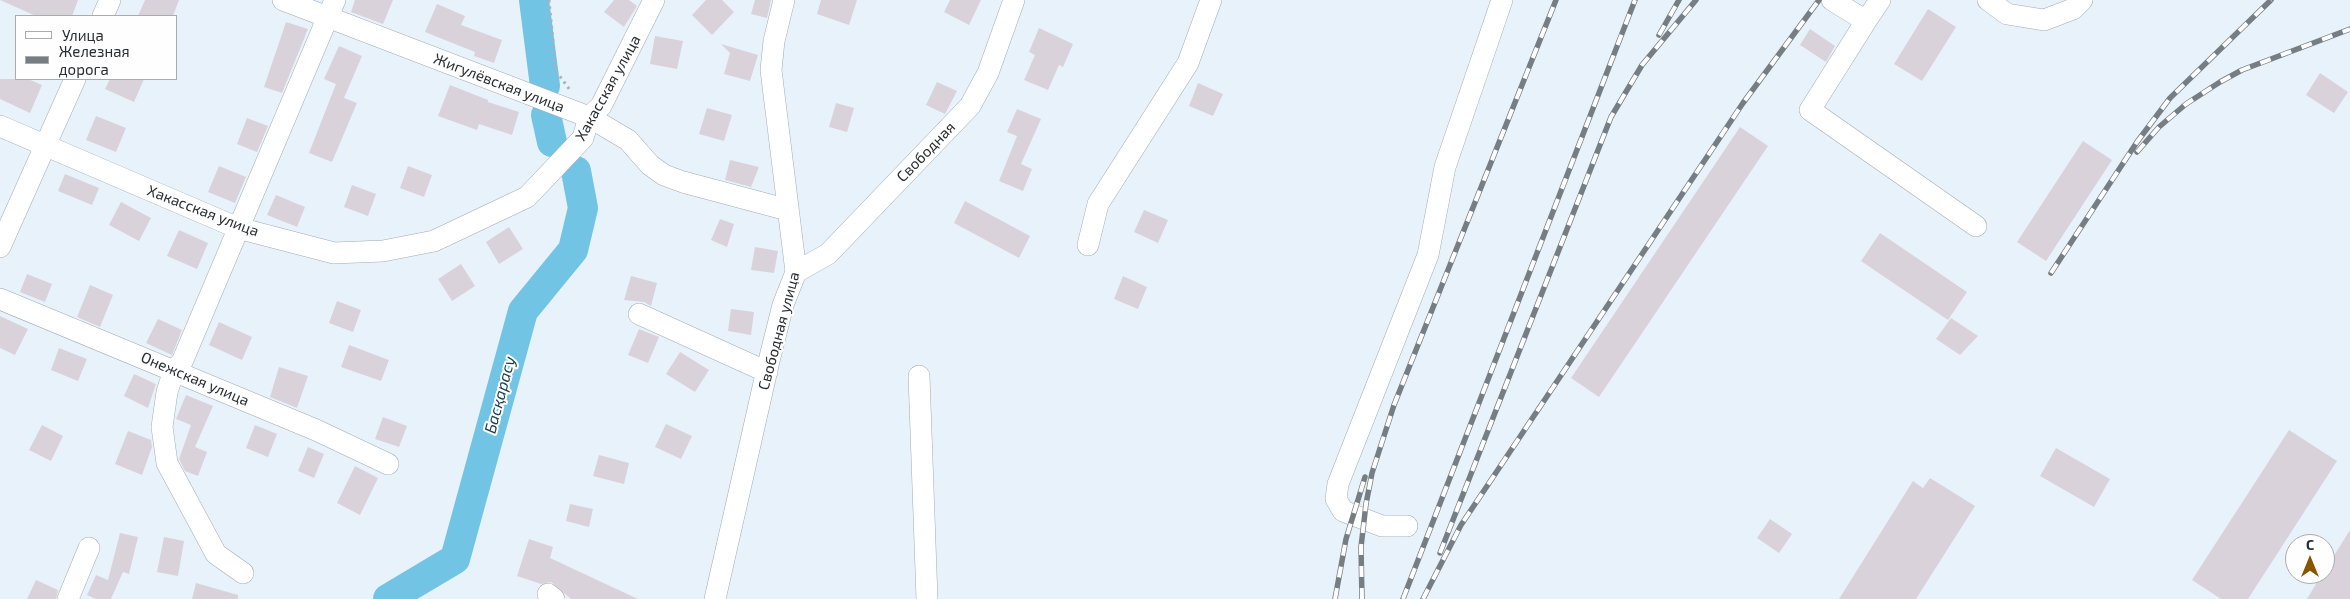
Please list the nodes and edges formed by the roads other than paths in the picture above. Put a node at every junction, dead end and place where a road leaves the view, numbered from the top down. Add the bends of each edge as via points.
1 (110, 0) edge
2 (284, 0) edge
3 (654, 0) edge
4 (784, 0) edge
5 (1014, 0) edge
6 (1211, 0) edge
7 (1502, 0) edge
8 (1832, 0) edge
9 (1880, 0) edge
10 (1988, 0) edge
11 (2082, 0) edge
12 (332, 8) edge
13 (103, 15) edge
14 (1866, 21) junction
15 (75, 80) edge
16 (589, 117) junction
17 (0, 126) edge
18 (45, 146) junction
19 (788, 210) junction
20 (1976, 226) dead end
21 (238, 228) junction
22 (1088, 245) dead end
23 (0, 247) edge
24 (796, 272) junction
25 (0, 299) edge
26 (639, 314) dead end
27 (174, 370) junction
28 (767, 372) junction
29 (919, 376) dead end
30 (388, 464) dead end
31 (1407, 526) dead end
32 (89, 548) dead end
33 (243, 573) dead end
34 (68, 599) edge
35 (715, 599) edge
36 (927, 599) edge

1 - 13 street
2 - 12 street, Жигулёвская улица
3 - 16 street, Хакасская улица via 601,106
4 - 19 street, Свободная улица via 771,70
5 - 24 street, Свободная via 988,73 970,106 828,254
6 - 22 street via 1188,63 1098,204
7 - 31 street via 1445,168 1428,256 1338,484 1336,499 1343,511 1382,526
8 - 14 street
9 - 14 street
10 - 11 street via 2006,14 2044,20 2073,9
12 - 16 street, Жигулёвская улица
12 - 21 street
14 - 20 street via 1810,110
15 - 18 street
16 - 19 street, Жигулёвская улица via 628,140 650,165 664,175
16 - 21 street, Хакасская улица via 583,138 527,198 434,241 383,251 334,253
17 - 18 street, Хакасская улица
18 - 21 street, Хакасская улица
18 - 23 street
19 - 24 street, Свободная улица
21 - 27 street via 182,362
24 - 28 street, Свободная улица via 783,305
25 - 27 street, Онежская улица
26 - 28 street
27 - 30 street, Онежская улица
27 - 33 street via 162,427 167,463 216,554
28 - 35 street, Свободная улица
29 - 36 street
32 - 34 street

